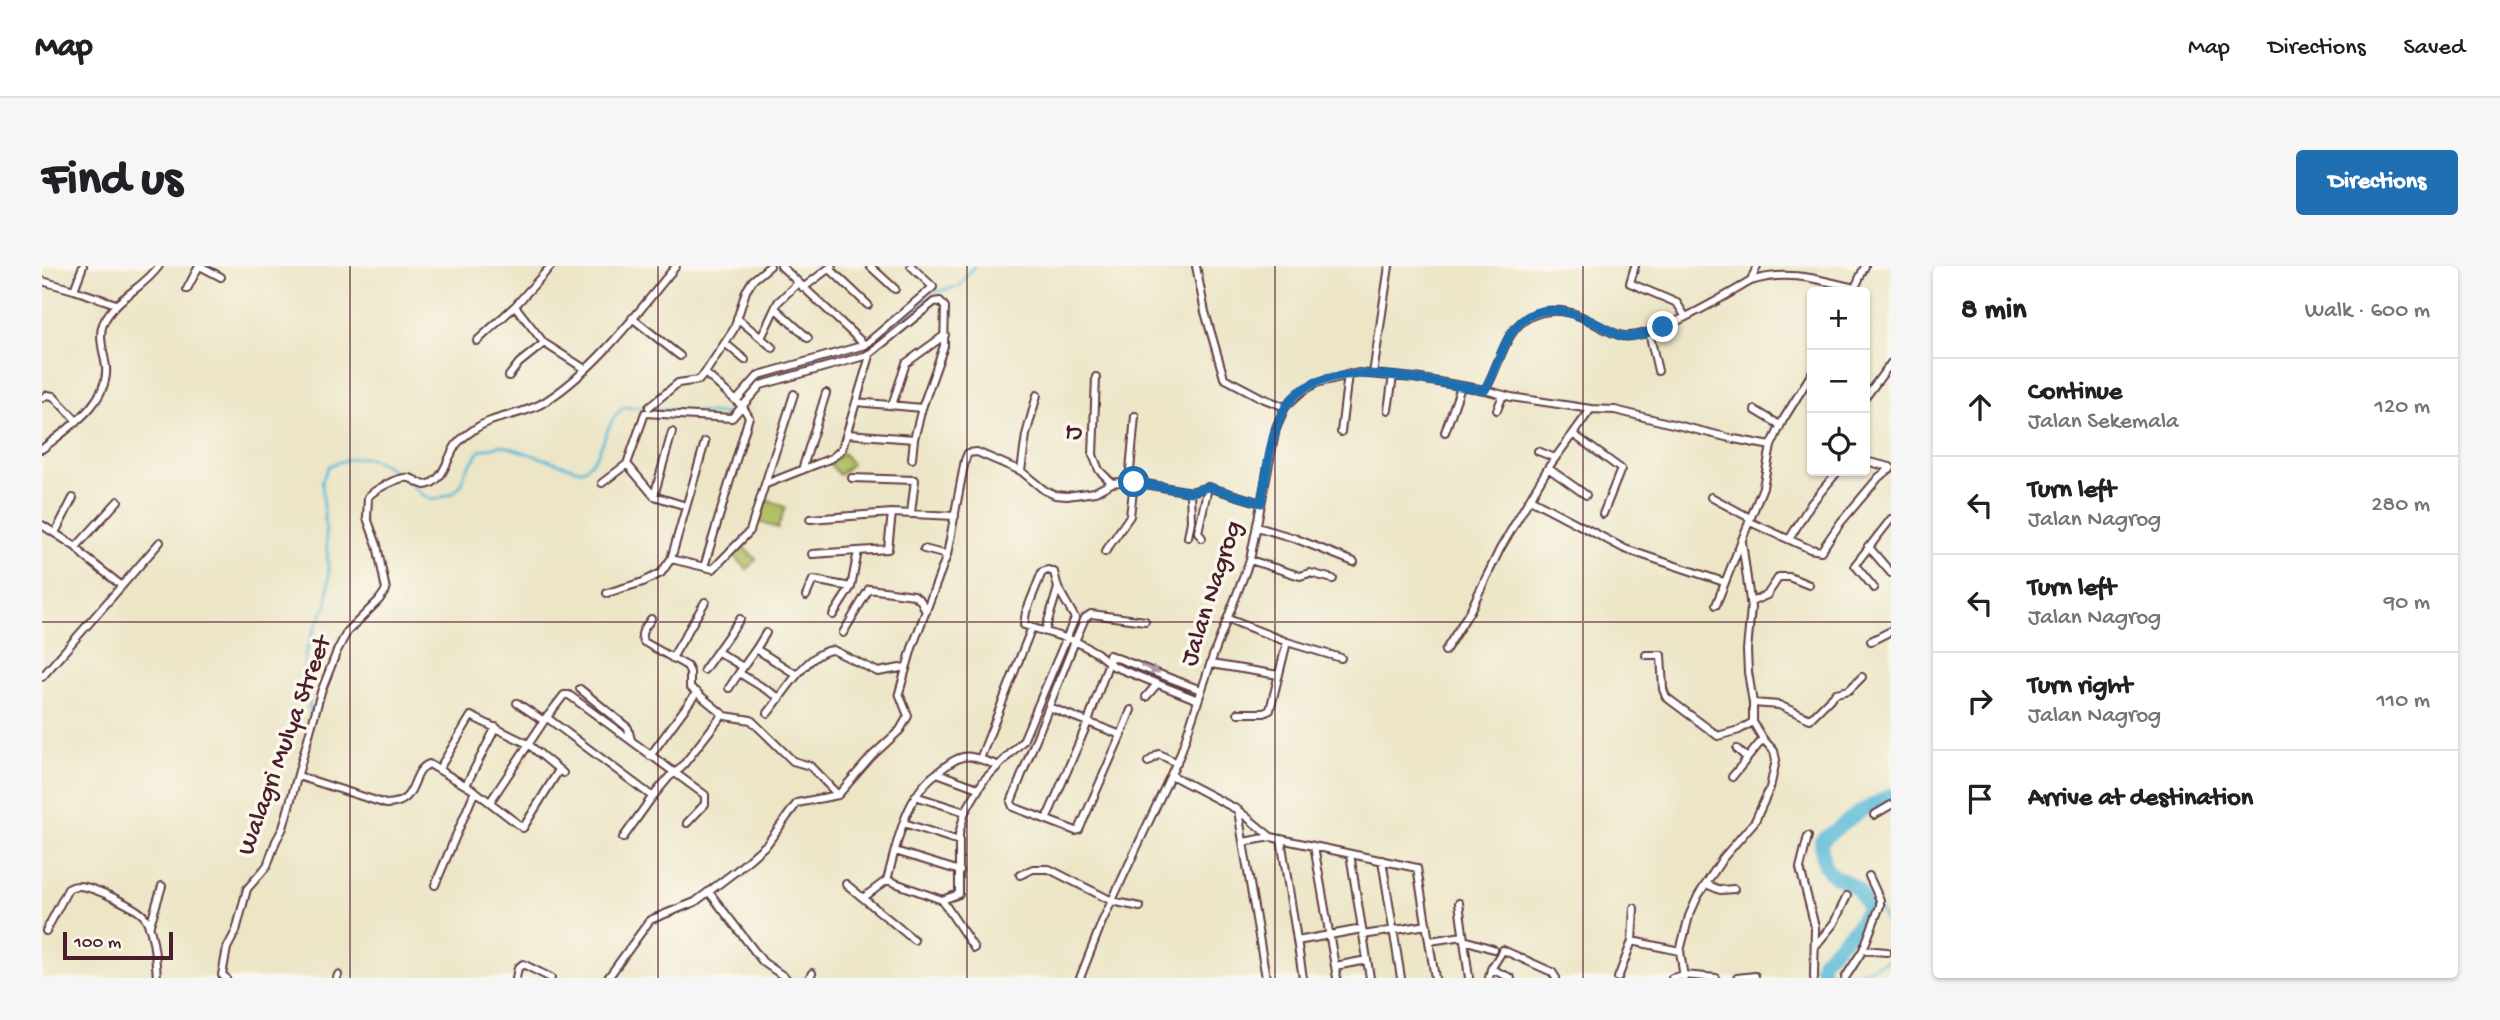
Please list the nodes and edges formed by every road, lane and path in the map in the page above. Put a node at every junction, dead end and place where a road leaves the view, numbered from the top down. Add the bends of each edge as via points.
1 (83, 266) edge
2 (159, 266) edge
3 (199, 266) edge
4 (551, 266) edge
5 (676, 266) edge
6 (770, 266) edge
7 (781, 266) edge
8 (870, 266) edge
9 (911, 266) edge
10 (1196, 266) edge
11 (1388, 266) edge
12 (1635, 266) edge
13 (1757, 266) edge
14 (1865, 266) edge
15 (831, 267) edge
16 (221, 277) dead end
17 (42, 281) edge
18 (1751, 281) junction
19 (801, 286) junction
20 (1842, 287) edge
21 (1855, 287) edge
22 (187, 289) dead end
23 (895, 289) dead end
24 (74, 290) junction
25 (116, 304) junction
26 (868, 305) dead end
27 (515, 306) junction
28 (775, 308) junction
29 (1685, 316) junction
30 (632, 318) junction
31 (737, 318) junction
32 (1649, 332) junction
33 (945, 335) junction
34 (761, 338) junction
35 (808, 338) dead end
36 (477, 341) dead end
37 (544, 343) junction
38 (726, 344) junction
39 (865, 345) junction
40 (773, 348) dead end
41 (868, 355) junction
42 (680, 356) dead end
43 (745, 360) dead end
44 (1891, 363) edge
45 (585, 369) junction
46 (1658, 371) dead end
47 (705, 373) junction
48 (1373, 373) junction
49 (1348, 374) junction
50 (509, 376) dead end
51 (1393, 376) junction
52 (1096, 377) dead end
53 (1807, 381) edge
54 (1461, 387) junction
55 (1485, 390) junction
56 (1870, 391) edge
57 (826, 393) dead end
58 (794, 394) dead end
59 (1037, 395) dead end
60 (1503, 395) junction
61 (42, 398) edge
62 (736, 401) junction
63 (856, 402) junction
64 (892, 405) junction
65 (743, 407) junction
66 (1285, 407) junction
67 (922, 408) junction
68 (1591, 409) junction
69 (647, 410) junction
70 (1388, 410) dead end
71 (1497, 410) dead end
72 (1755, 410) dead end
73 (1135, 416) dead end
74 (76, 420) junction
75 (1780, 425) junction
76 (672, 432) dead end
77 (1341, 432) dead end
78 (1446, 432) dead end
79 (847, 434) junction
80 (1573, 434) junction
81 (914, 439) junction
82 (705, 442) dead end
83 (1771, 446) junction
84 (42, 449) edge
85 (1538, 451) dead end
86 (1555, 458) junction
87 (912, 459) dead end
88 (1870, 462) edge
89 (627, 464) junction
90 (1548, 468) junction
91 (1891, 468) edge
92 (802, 470) junction
93 (1021, 471) junction
94 (1834, 476) edge
95 (852, 478) dead end
96 (1132, 481) junction
97 (602, 483) dead end
98 (1112, 483) junction
99 (766, 484) junction
100 (1208, 487) junction
101 (1191, 492) junction
102 (1586, 495) dead end
103 (654, 496) junction
104 (1711, 497) dead end
105 (73, 498) dead end
106 (1530, 499) junction
107 (118, 501) dead end
108 (1261, 503) junction
109 (686, 506) junction
110 (892, 513) junction
111 (911, 513) junction
112 (1603, 514) dead end
113 (955, 516) junction
114 (810, 519) dead end
115 (1891, 519) edge
116 (1750, 520) junction
117 (42, 525) edge
118 (1257, 527) junction
119 (55, 533) junction
120 (1188, 537) dead end
121 (1202, 538) dead end
122 (1790, 538) junction
123 (160, 542) dead end
124 (1742, 542) junction
125 (1868, 546) junction
126 (76, 547) junction
127 (925, 549) dead end
128 (858, 551) junction
129 (1105, 552) dead end
130 (812, 554) dead end
131 (947, 555) junction
132 (1733, 556) junction
133 (1746, 558) junction
134 (671, 559) junction
135 (1250, 559) junction
136 (1354, 562) dead end
137 (704, 567) junction
138 (1891, 573) edge
139 (1333, 579) dead end
140 (1724, 582) junction
141 (1809, 585) dead end
142 (121, 586) junction
143 (851, 587) junction
144 (1058, 588) junction
145 (1874, 588) dead end
146 (607, 593) dead end
147 (806, 596) dead end
148 (705, 602) dead end
149 (1751, 602) junction
150 (1716, 605) dead end
151 (926, 612) junction
152 (833, 615) dead end
153 (651, 619) dead end
154 (740, 619) dead end
155 (1227, 619) junction
156 (1145, 621) dead end
157 (1032, 627) junction
158 (1045, 631) junction
159 (1891, 631) edge
160 (766, 633) dead end
161 (843, 633) dead end
162 (1066, 639) junction
163 (1075, 642) junction
164 (1287, 642) junction
165 (1871, 642) dead end
166 (756, 649) junction
167 (1445, 651) dead end
168 (718, 652) junction
169 (1646, 656) dead end
170 (672, 658) junction
171 (1341, 658) dead end
172 (1110, 659) junction
173 (1211, 664) junction
174 (906, 667) junction
175 (704, 670) dead end
176 (741, 670) junction
177 (797, 675) junction
178 (1279, 675) junction
179 (42, 677) edge
180 (1862, 677) dead end
181 (1157, 684) junction
182 (729, 688) dead end
183 (580, 689) dead end
184 (1201, 690) junction
185 (697, 692) junction
186 (1146, 697) dead end
187 (780, 698) junction
188 (1198, 700) junction
189 (517, 703) dead end
190 (1753, 703) junction
191 (1049, 707) junction
192 (1131, 710) dead end
193 (768, 713) dead end
194 (1238, 713) dead end
195 (723, 714) junction
196 (545, 719) junction
197 (1088, 722) junction
198 (1753, 722) junction
199 (496, 727) junction
200 (1121, 735) junction
201 (1763, 739) junction
202 (631, 740) junction
203 (528, 744) junction
204 (1737, 749) dead end
205 (650, 756) junction
206 (1747, 758) junction
207 (980, 759) junction
208 (1148, 762) dead end
209 (1177, 763) junction
210 (997, 765) junction
211 (439, 769) junction
212 (674, 773) junction
213 (937, 773) junction
214 (1171, 775) junction
215 (298, 776) junction
216 (1732, 776) dead end
217 (466, 785) junction
218 (978, 788) junction
219 (475, 791) junction
220 (838, 795) junction
221 (915, 796) junction
222 (653, 797) junction
223 (490, 802) junction
224 (1888, 806) edge
225 (1238, 810) junction
226 (965, 812) junction
227 (1874, 815) dead end
228 (1891, 817) edge
229 (1046, 820) junction
230 (687, 823) dead end
231 (904, 823) junction
232 (1808, 836) dead end
233 (1271, 837) junction
234 (624, 838) dead end
235 (1281, 839) junction
236 (959, 841) junction
237 (1243, 842) junction
238 (1314, 846) junction
239 (895, 851) junction
240 (1350, 854) junction
241 (1382, 860) junction
242 (960, 871) junction
243 (1020, 875) dead end
244 (1869, 876) dead end
245 (887, 880) junction
246 (846, 884) dead end
247 (1706, 884) junction
248 (435, 885) dead end
249 (162, 887) dead end
250 (1734, 889) dead end
251 (709, 892) junction
252 (1847, 896) dead end
253 (863, 898) junction
254 (942, 900) junction
255 (1112, 901) junction
256 (1459, 903) dead end
257 (1140, 908) dead end
258 (1634, 908) dead end
259 (1427, 925) junction
260 (149, 928) junction
261 (1393, 930) junction
262 (46, 932) dead end
263 (1362, 932) junction
264 (1330, 935) junction
265 (1463, 938) junction
266 (915, 940) dead end
267 (1632, 940) junction
268 (1297, 942) junction
269 (1430, 942) junction
270 (1816, 946) junction
271 (974, 948) dead end
272 (1493, 949) dead end
273 (1863, 950) junction
274 (1680, 951) junction
275 (1887, 953) dead end
276 (1367, 960) junction
277 (1335, 966) junction
278 (1491, 969) junction
279 (1755, 976) dead end
280 (1684, 977) edge
281 (157, 978) edge
282 (226, 978) edge
283 (516, 978) edge
284 (551, 978) edge
285 (608, 978) edge
286 (786, 978) edge
287 (1080, 978) edge
288 (1266, 978) edge
289 (1303, 978) edge
290 (1337, 978) edge
291 (1370, 978) edge
292 (1401, 978) edge
293 (1435, 978) edge
294 (1469, 978) edge
295 (1489, 978) edge
296 (1511, 978) edge
297 (1556, 978) edge
298 (1618, 978) edge
299 (1672, 978) edge
300 (1716, 978) edge
301 (1737, 978) edge
302 (1814, 978) edge
303 (1846, 978) edge

1 - 24 street
2 - 25 street via 142,286
3 - 16 street
3 - 22 street
4 - 27 street
5 - 30 street
6 - 31 street via 746,291
7 - 19 street
8 - 23 street
9 - 39 street via 932,285
10 - 66 street via 1224,378
11 - 48 street
12 - 29 street via 1630,283 1677,303
13 - 18 street
14 - 21 street
15 - 19 street
15 - 26 street
17 - 24 street
18 - 20 street via 1789,274
18 - 29 street
19 - 28 street via 786,294
19 - 39 street
24 - 25 street
25 - 74 street via 101,331 106,383
27 - 36 street
27 - 37 street
28 - 34 street
28 - 35 street
29 - 32 street
30 - 42 street
30 - 45 street
31 - 34 street
31 - 38 street
32 - 46 street
32 - 55 street via 1622,336 1571,313 1539,312 1511,334
33 - 41 street via 945,307 934,302
33 - 64 street via 906,363
33 - 67 street
34 - 40 street
37 - 45 street
37 - 50 street
38 - 43 street
38 - 47 street
39 - 41 street
39 - 62 street via 759,374
41 - 63 street
41 - 65 street via 761,385
44 - 56 street
45 - 215 street, Walagri Mulya Street via 544,403 471,431 457,443 435,482 421,485 405,479 368,497 367,518 386,590 347,632 337,651
47 - 62 street
47 - 69 street via 699,380 678,383
48 - 49 street
48 - 51 street
49 - 66 street via 1316,383
49 - 77 street
51 - 54 street
51 - 70 street
52 - 98 street, J via 1093,455
53 - 75 street
54 - 55 street
54 - 78 street
55 - 60 street
57 - 92 street
58 - 99 street
59 - 93 street
60 - 68 street
60 - 71 street
61 - 74 street via 52,396
62 - 65 street
63 - 64 street
63 - 79 street
64 - 67 street
65 - 69 street via 729,419
65 - 137 street via 748,420
66 - 108 street, Jalan Nagrog via 1276,428
67 - 81 street
68 - 80 street
68 - 83 street via 1615,410
69 - 89 street
72 - 75 street
73 - 96 street
74 - 84 street
75 - 83 street
76 - 103 street
79 - 81 street
79 - 92 street via 842,449 832,458
80 - 86 street
80 - 112 street via 1621,469
81 - 87 street
82 - 109 street
83 - 116 street
85 - 86 street
86 - 90 street
88 - 91 street
89 - 97 street
89 - 103 street
90 - 102 street
90 - 106 street
91 - 122 street via 1841,522 1822,551
92 - 99 street
93 - 98 street via 1044,490 1064,496 1100,491
93 - 113 street via 977,452 968,453
94 - 122 street
95 - 111 street via 915,481
96 - 98 street
96 - 101 street
96 - 129 street via 1130,516
99 - 137 street via 750,531 713,569
100 - 101 street
100 - 108 street
100 - 121 street via 1198,532
101 - 120 street
103 - 109 street
104 - 116 street
105 - 119 street
106 - 140 street via 1625,549
106 - 167 street
107 - 126 street
108 - 118 street, Jalan Nagrog
109 - 134 street
110 - 111 street
110 - 114 street
110 - 128 street via 888,548
111 - 113 street
113 - 131 street
115 - 125 street
116 - 122 street
116 - 124 street
117 - 119 street
118 - 135 street, Jalan Nagrog
118 - 136 street
119 - 126 street
123 - 142 street
124 - 132 street
124 - 133 street
125 - 138 street
125 - 145 street via 1855,566
126 - 142 street
127 - 131 street
128 - 130 street
128 - 143 street
131 - 151 street
132 - 133 street
132 - 140 street
133 - 149 street
134 - 137 street
134 - 146 street via 661,573
135 - 139 street via 1300,576 1311,573
135 - 155 street, Jalan Nagrog
140 - 150 street
141 - 149 street via 1779,577 1767,595
142 - 179 street
143 - 147 street via 813,580
143 - 152 street
144 - 157 street via 1054,572 1041,572 1023,622
144 - 158 street
144 - 162 street via 1075,618
148 - 170 street
149 - 190 street via 1747,668
151 - 161 street via 914,595 869,589
151 - 174 street
153 - 170 street via 641,638
154 - 168 street
155 - 164 street
155 - 173 street, Jalan Nagrog
156 - 163 street via 1088,615
157 - 158 street
157 - 207 street
158 - 162 street
159 - 165 street
160 - 166 street
162 - 163 street
162 - 210 street via 1023,741
163 - 172 street
163 - 191 street
164 - 171 street
164 - 178 street
166 - 176 street
166 - 177 street
168 - 175 street
168 - 176 street
169 - 198 street via 1661,655 1668,700 1718,736
170 - 185 street via 687,666 689,686
172 - 181 street
172 -> 184 street
172 - 197 street
173 - 178 street
173 - 184 street, Jalan Nagrog
174 - 177 street via 878,672 830,650
174 - 220 street via 898,695 908,720
176 - 182 street
176 - 187 street
177 - 187 street
178 - 194 street via 1270,710
180 - 190 street via 1849,690 1836,693 1810,719 1779,705
181 - 186 street
181 - 188 street
183 - 202 street via 628,728
184 - 188 street, Jalan Nagrog
185 - 195 street
185 - 205 street
187 - 193 street
188 - 209 street, Jalan Nagrog
189 - 196 street
190 - 198 street
191 - 197 street
191 - 229 street via 1011,803
192 - 200 street
195 - 212 street
195 - 220 street via 752,722 793,761 810,766
196 - 202 street via 564,695 569,695
196 - 203 street
196 - 222 street
197 - 200 street
197 - 229 street
198 - 201 street
199 - 203 street
199 - 211 street via 471,716
199 - 217 street
200 - 229 street via 1079,830
201 - 206 street
201 - 247 street via 1776,757 1770,788 1752,828
202 - 205 street
203 - 223 street
203 - 223 street via 561,771 524,828
204 - 206 street
205 - 212 street
206 - 216 street
207 - 210 street
207 - 213 street via 959,757
208 - 209 street via 1159,754
209 - 214 street, Jalan Nagrog
210 - 218 street
211 - 215 street via 425,765 410,795 395,804
211 - 217 street
212 - 222 street
212 - 230 street via 706,798
213 - 218 street
213 - 221 street
214 - 225 street
214 - 255 street, Jalan Nagrog
215 - 282 street, Walagri Mulya Street via 267,866 247,889 227,948 222,975
217 - 219 street
218 - 226 street
219 - 223 street
219 - 248 street
220 - 251 street via 797,803 768,844
221 - 226 street
221 - 231 street
222 - 234 street
224 - 227 street
224 - 228 street
225 - 233 street
225 - 237 street
226 - 236 street
231 - 236 street
231 - 239 street
232 - 270 street via 1800,868
233 - 235 street
233 - 237 street
235 - 238 street
235 - 268 street
236 - 242 street
237 - 288 street
238 - 240 street
238 - 264 street
239 - 242 street
239 - 245 street
240 - 241 street
240 - 263 street
241 - 259 street via 1417,868
241 - 261 street
242 - 254 street via 958,895
243 - 255 street via 1049,869
244 - 273 street via 1880,906
245 - 253 street
245 - 254 street
246 - 253 street
247 - 250 street
247 - 274 street via 1689,916
249 - 260 street
251 - 285 street via 650,920
251 - 286 street via 763,962
252 - 270 street
253 - 266 street
254 - 271 street
255 - 257 street
255 - 287 street, Jalan Nagrog
256 - 265 street
258 - 267 street
259 - 261 street
259 - 269 street
260 - 262 street via 136,908 79,886 66,891
260 - 281 street
261 - 263 street
261 - 292 street
263 - 264 street
263 - 276 street
264 - 268 street
264 - 277 street
265 - 269 street
265 - 272 street
265 - 294 street
267 - 274 street
267 - 298 street
268 - 289 street
269 - 293 street
270 - 302 street
273 - 275 street
273 - 303 street
274 - 280 street
276 - 277 street
276 - 291 street
277 - 290 street
278 - 295 street
278 - 296 street
278 - 297 street via 1503,950
279 - 301 street
280 - 299 street
280 - 300 street
283 - 284 street via 517,968 523,964

